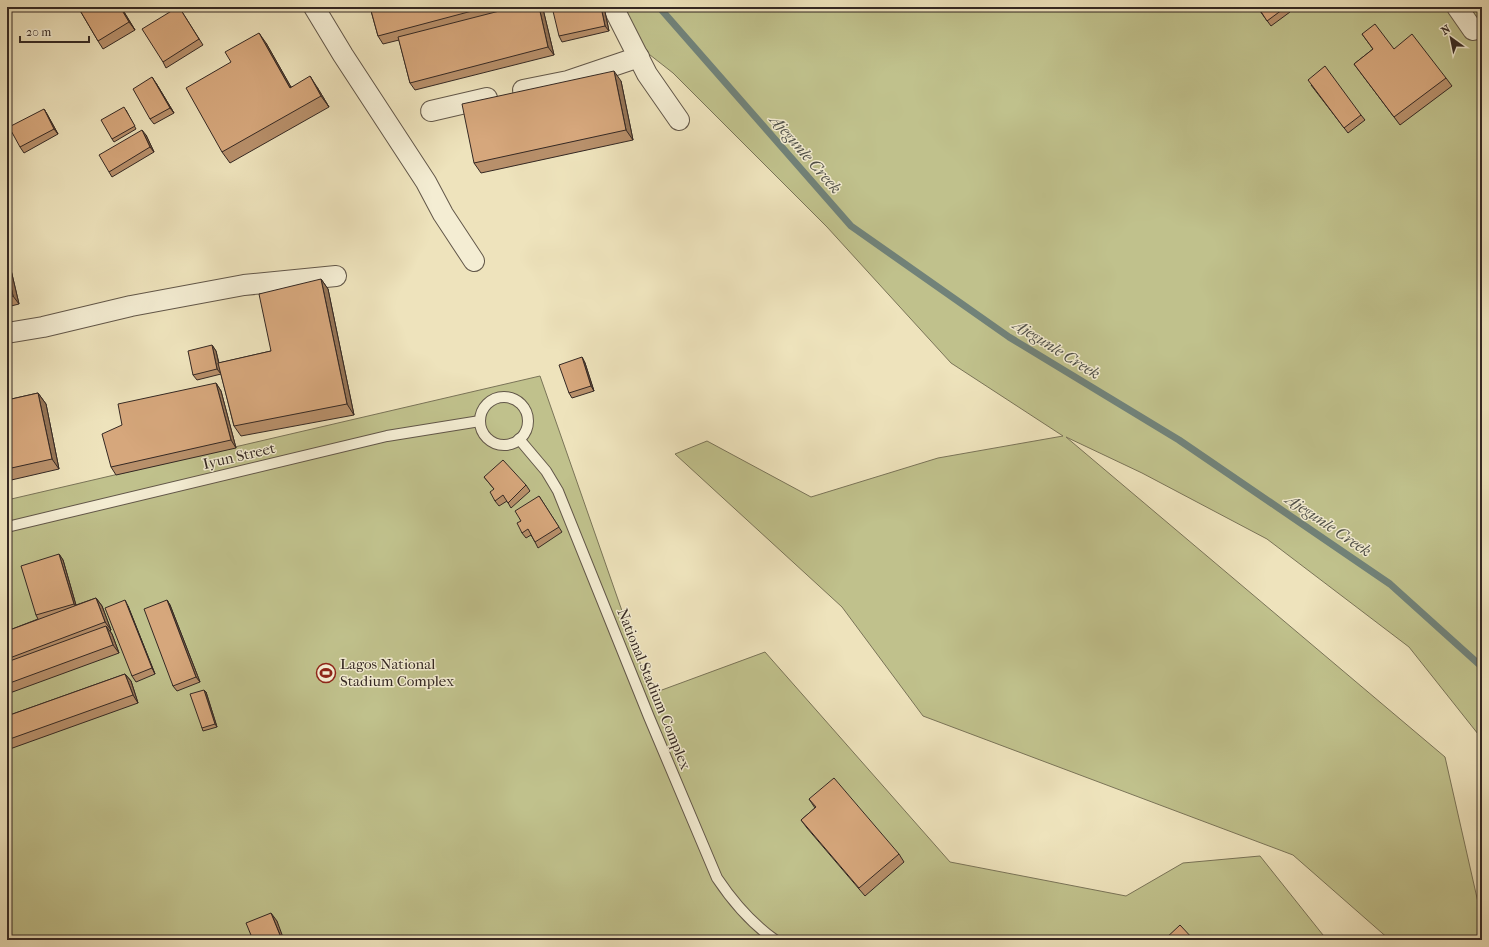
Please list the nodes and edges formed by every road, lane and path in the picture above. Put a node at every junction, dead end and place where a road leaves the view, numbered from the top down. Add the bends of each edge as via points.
1 (314, 7) edge
2 (613, 7) edge
3 (1457, 7) edge
4 (1473, 30) dead end
5 (639, 57) junction
6 (431, 111) dead end
7 (679, 120) dead end
8 (474, 261) dead end
9 (336, 276) dead end
10 (7, 332) edge
11 (480, 421) junction
12 (519, 439) junction
13 (7, 527) edge
14 (775, 940) edge

1 - 8 street
2 - 5 street
3 - 4 street
5 - 6 street via 568,80
5 - 7 street via 647,74
9 - 10 street via 244,285 131,306 43,327
11 - 12 lane via 481,428 490,441 505,445
11 - 12 lane via 484,407 490,401 511,397 527,412 524,434
11 - 13 lane, Iyun Street via 387,436
12 - 14 lane, National Stadium Complex via 546,471 558,491 717,878 730,897 759,928

